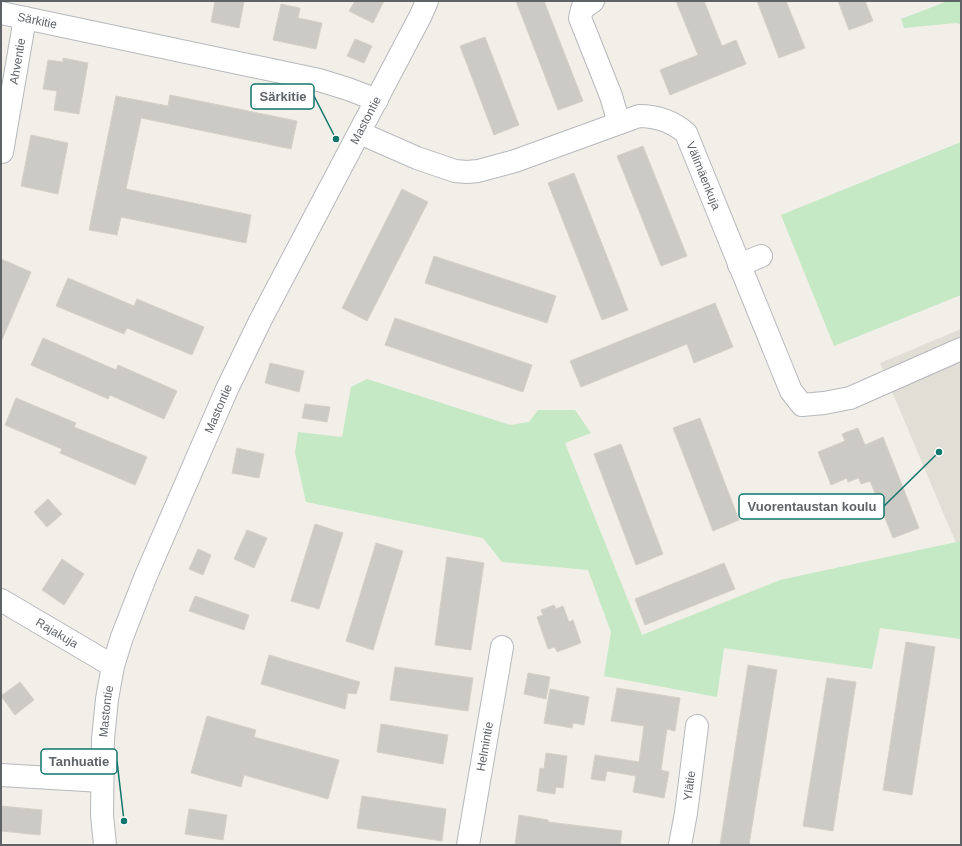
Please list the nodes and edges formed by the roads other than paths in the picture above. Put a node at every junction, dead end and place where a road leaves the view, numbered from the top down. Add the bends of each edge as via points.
1 (427, 1) edge
2 (594, 1) edge
3 (1, 12) edge
4 (24, 18) junction
5 (377, 100) junction
6 (619, 123) junction
7 (360, 133) junction
8 (2, 152) dead end
9 (761, 256) dead end
10 (739, 265) junction
11 (961, 349) edge
12 (1, 600) edge
13 (502, 647) dead end
14 (113, 666) junction
15 (698, 726) dead end
16 (1, 775) edge
17 (102, 781) junction
18 (105, 845) edge
19 (468, 845) edge
20 (680, 845) edge

1 - 5 street, Mastontie
2 - 6 street via 582,9 580,18
3 - 4 street, Särkitie
4 - 5 street, Särkitie via 319,80
4 - 8 street, Ahventie
5 - 7 street, Mastontie
6 - 7 street, Välimäenkuja via 478,172 455,171 417,158
6 - 10 street, Välimäenkuja via 647,116 671,122 686,133
7 - 14 street, Mastontie via 226,389 145,578
9 - 10 street
10 - 11 street, Välimäenkuja via 791,391 802,405 850,398
12 - 14 street, Rajakuja
13 - 19 street, Helmintie
14 - 17 street, Mastontie via 103,738
15 - 20 street, Ylätie
16 - 17 street
17 - 18 street, Mastontie

